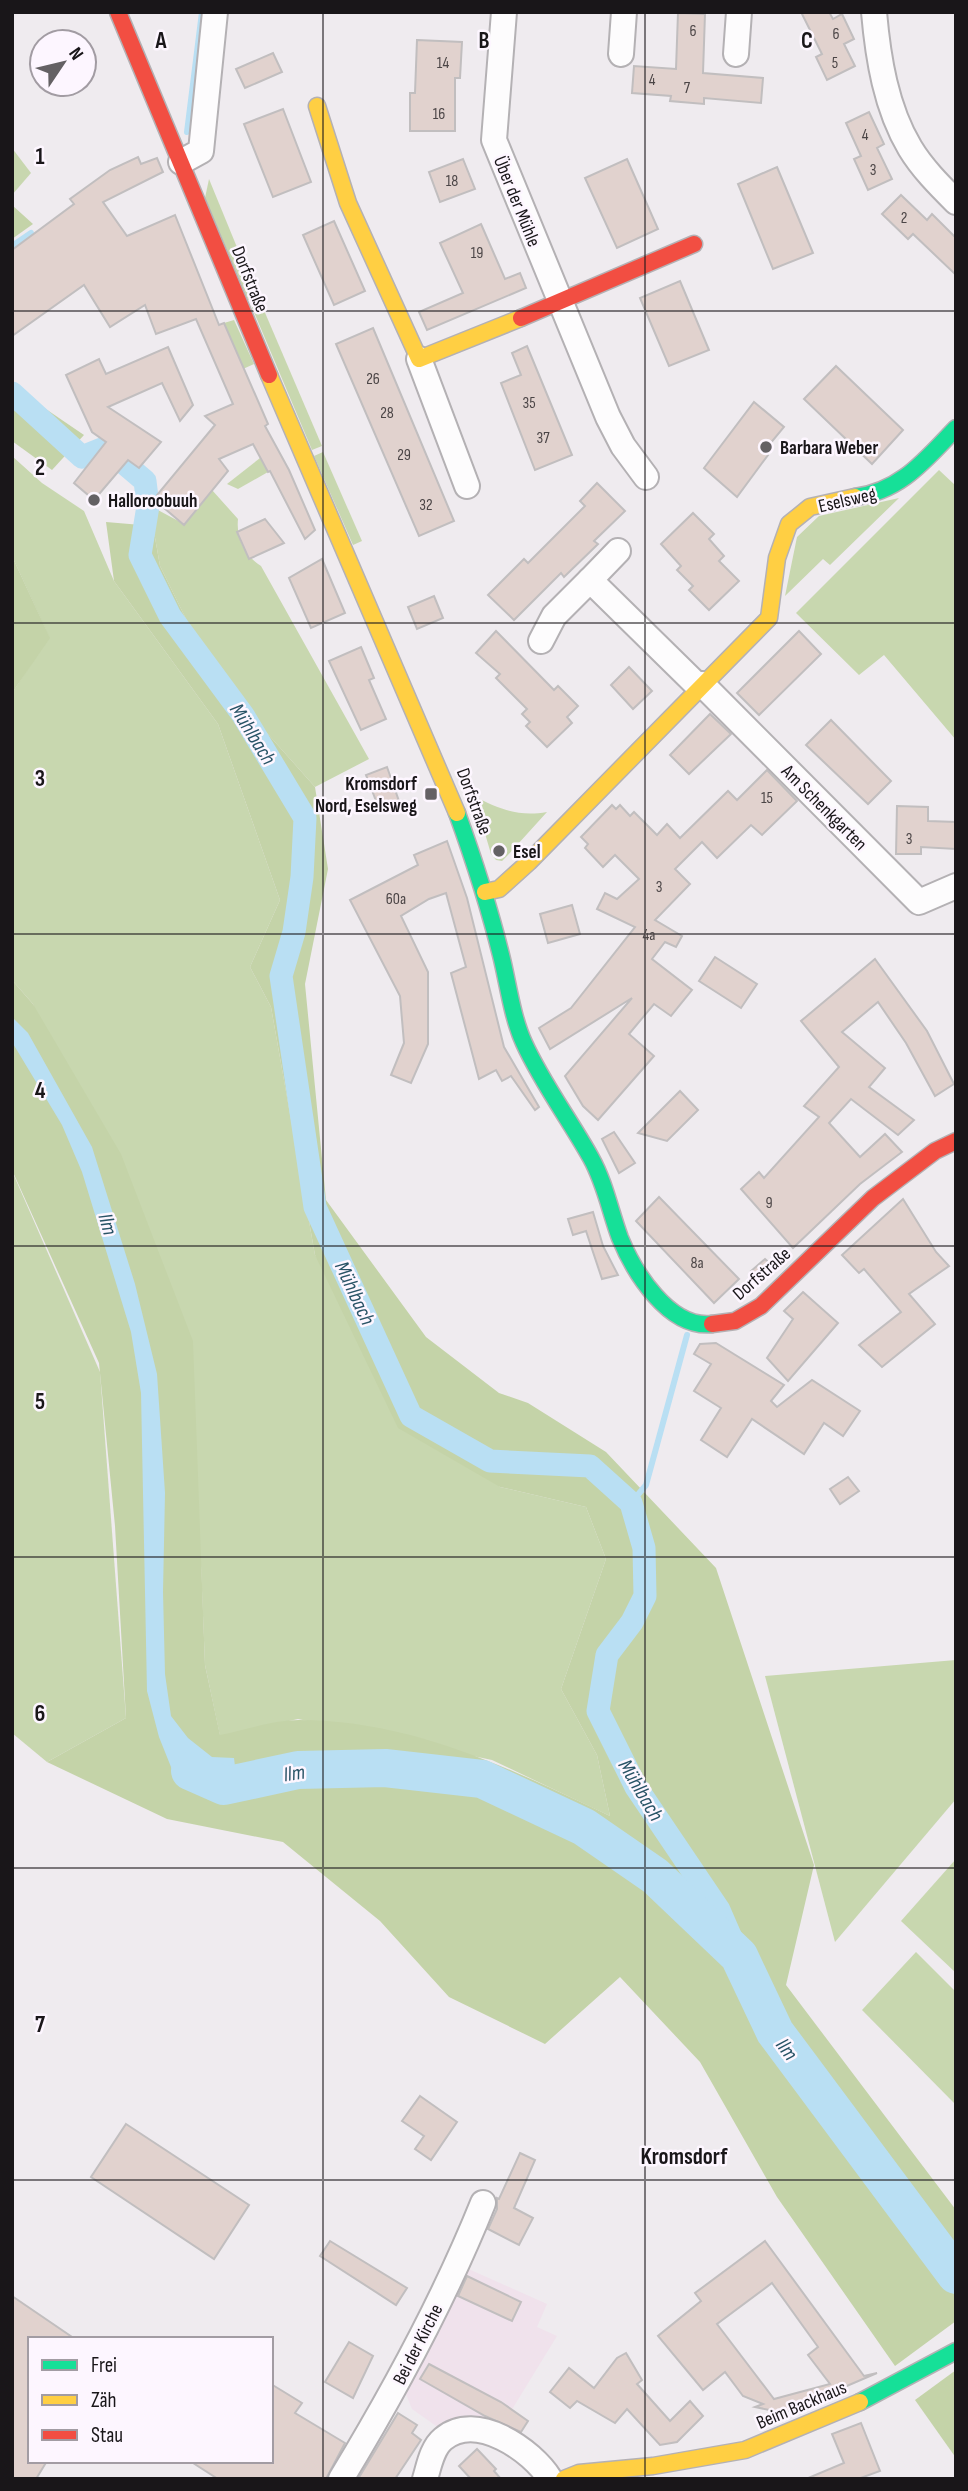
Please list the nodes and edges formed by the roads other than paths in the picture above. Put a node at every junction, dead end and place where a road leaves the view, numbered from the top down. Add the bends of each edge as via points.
1 (118, 12) edge
2 (215, 12) edge
3 (504, 12) edge
4 (624, 12) edge
5 (739, 12) edge
6 (874, 12) edge
7 (621, 54) dead end
8 (736, 54) dead end
9 (317, 106) dead end
10 (181, 162) junction
11 (956, 202) edge
12 (694, 244) dead end
13 (559, 303) junction
14 (418, 359) junction
15 (956, 428) edge
16 (646, 477) dead end
17 (467, 486) dead end
18 (618, 551) dead end
19 (590, 580) junction
20 (541, 641) dead end
21 (701, 686) junction
22 (956, 886) edge
23 (485, 892) junction
24 (956, 1141) edge
25 (482, 2203) dead end
26 (956, 2351) edge
27 (656, 2472) edge
28 (341, 2479) edge
29 (425, 2479) edge
30 (550, 2479) edge
31 (564, 2479) edge

1 - 10 street, Dorfstraße
2 - 10 street via 201,151
3 - 13 street, Über der Mühle via 494,140
4 - 7 street
5 - 8 street
6 - 11 street via 887,92 909,146
9 - 14 street via 328,152
10 - 23 street, Dorfstraße via 244,319 449,789
12 - 13 street
13 - 14 street
13 - 16 street, Über der Mühle via 623,446
14 - 17 street
15 - 21 street, Eselsweg via 901,482 885,491 839,497 810,507 790,523 776,559 769,618
18 - 19 street
19 - 20 street via 554,616
19 - 21 street
21 - 22 street, Am Schenkgarten via 919,902
21 - 23 street, Eselsweg via 529,862 499,888
23 - 24 street, Dorfstraße via 523,1042 593,1161 620,1237 639,1274 682,1317 701,1325 735,1321 761,1306 873,1198 935,1151
25 - 28 street, Bei der Kirche via 420,2340
26 - 27 street, Beim Backhaus via 879,2394 746,2450
27 - 31 street via 579,2473
29 - 30 street via 443,2438 470,2429 501,2436 541,2463

